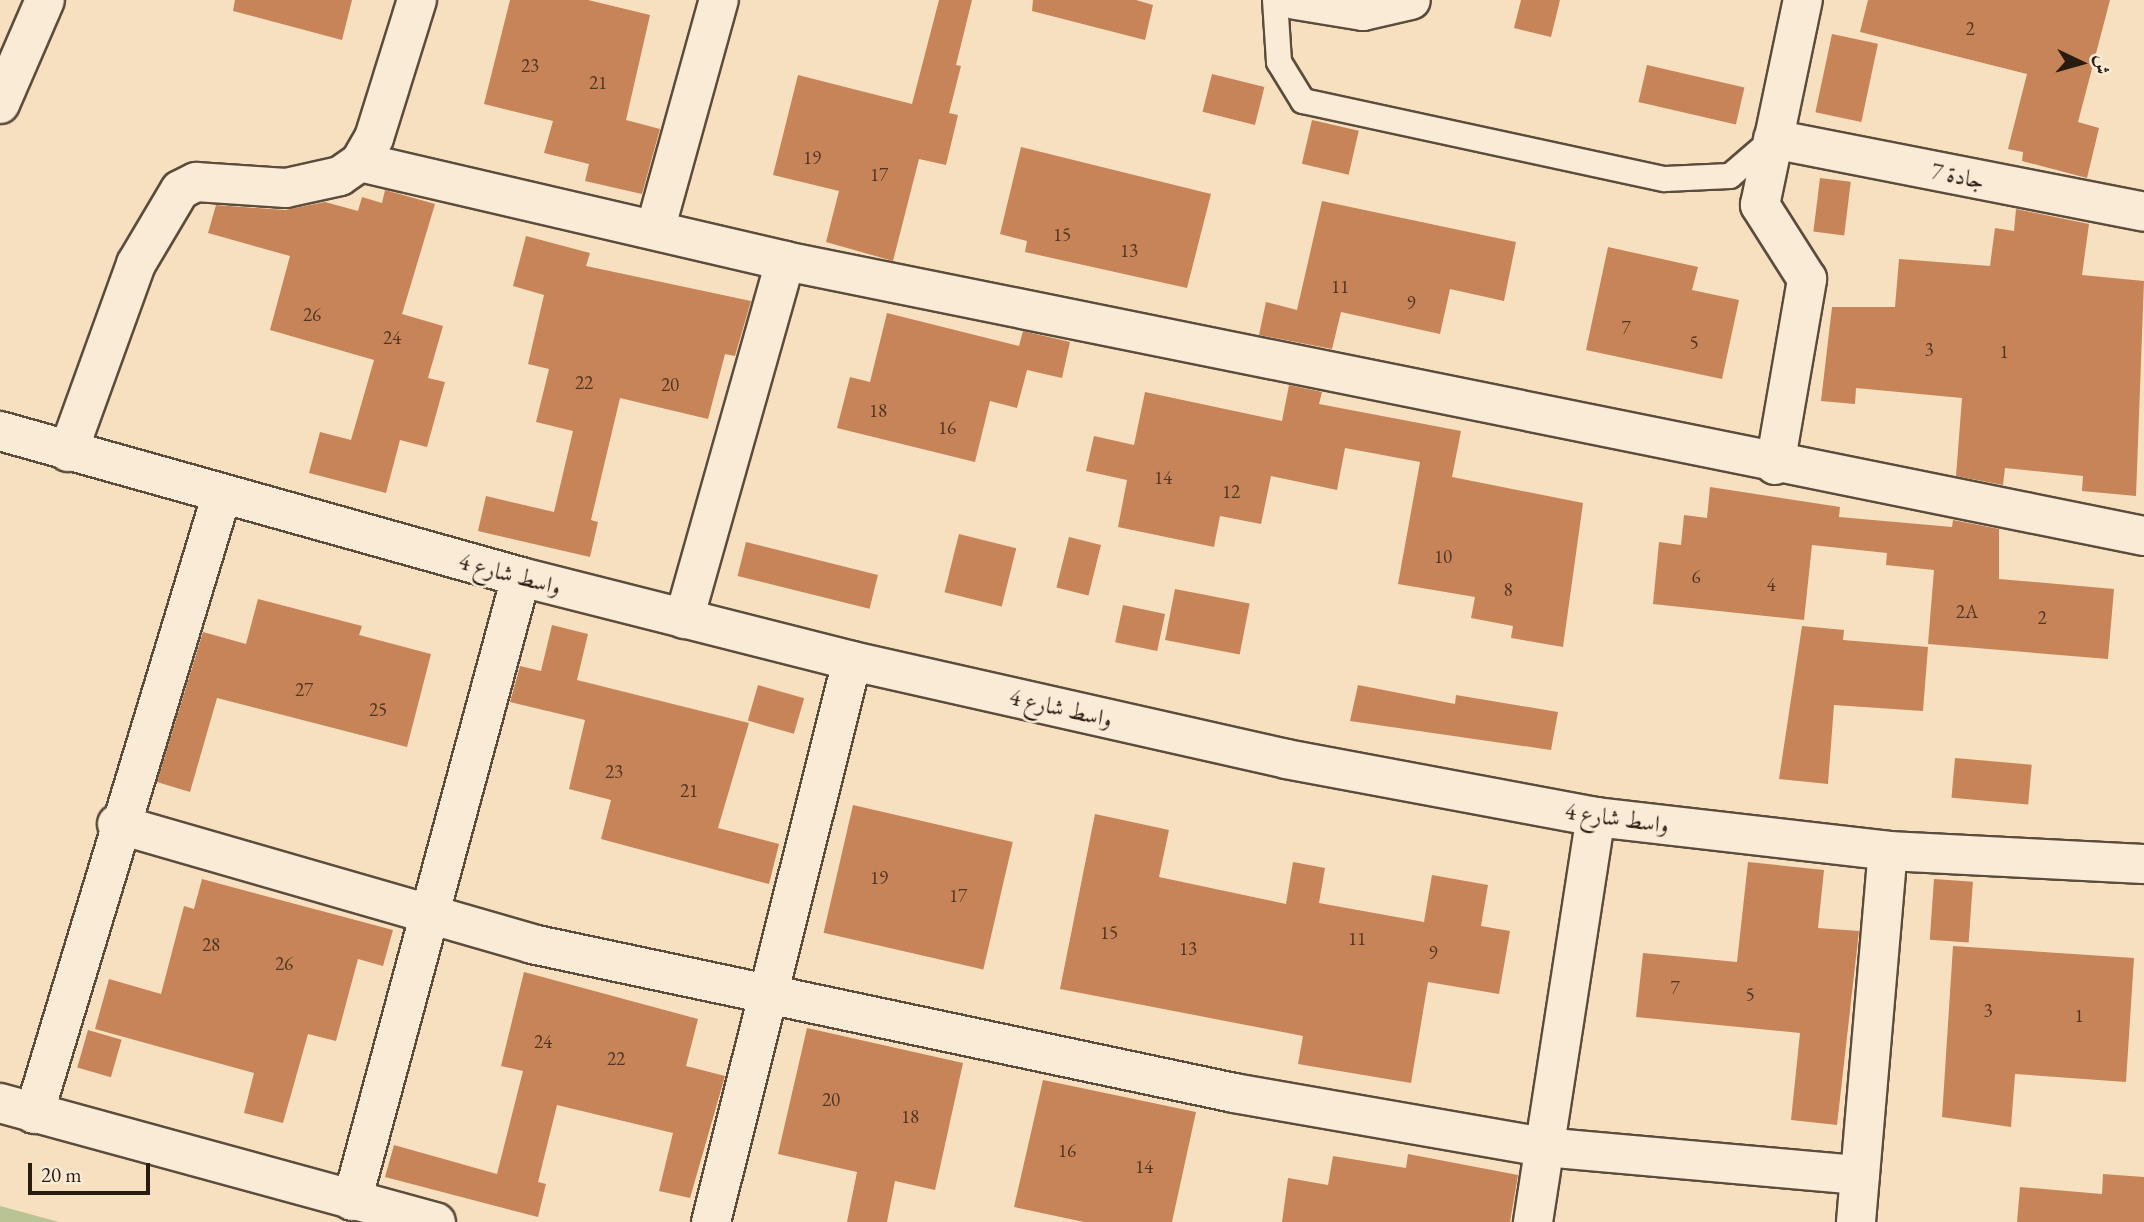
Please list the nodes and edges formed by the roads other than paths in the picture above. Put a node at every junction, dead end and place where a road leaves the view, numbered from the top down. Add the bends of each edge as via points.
1 (45, 0) edge
2 (417, 0) edge
3 (719, 0) edge
4 (1275, 0) edge
5 (1296, 0) edge
6 (1411, 0) edge
7 (1803, 0) edge
8 (2, 95) edge
9 (1773, 139) junction
10 (360, 162) junction
11 (2144, 212) edge
12 (655, 230) junction
13 (785, 261) junction
14 (0, 431) edge
15 (68, 452) junction
16 (1774, 465) junction
17 (221, 497) junction
18 (2144, 536) edge
19 (521, 577) junction
20 (684, 619) junction
21 (852, 661) junction
22 (1596, 817) junction
23 (117, 824) junction
24 (1888, 850) junction
25 (2144, 864) edge
26 (427, 915) junction
27 (769, 997) junction
28 (17, 1109) edge
29 (1544, 1147) junction
30 (1860, 1175) junction
31 (352, 1201) junction
32 (436, 1222) edge
33 (711, 1222) edge
34 (1533, 1222) edge
35 (1856, 1222) edge

1 - 8 street
2 - 10 street via 374,138
3 - 12 street
4 - 9 lane via 1279,62 1303,101 1665,179 1730,176
5 - 6 street via 1363,11
7 - 9 street
9 - 11 street, جادة 7
9 - 16 street via 1760,205 1807,278
10 - 12 street
10 - 15 street via 340,176 286,188 195,182 180,190 136,264
12 - 13 street
13 - 16 street
13 - 20 street
14 - 15 street, واسط شارع 4
15 - 17 street, واسط شارع 4
16 - 18 street
17 - 19 street, واسط شارع 4
17 - 23 street
19 - 20 street, واسط شارع 4
19 - 26 street
20 - 21 street, واسط شارع 4
21 - 22 street, واسط شارع 4 via 1286,759
21 - 27 street
22 - 24 street, واسط شارع 4
22 - 29 street
23 - 26 street
23 - 28 street
24 - 25 street, واسط شارع 4
24 - 30 street
26 - 27 street
26 - 31 street
27 - 29 street via 1234,1093
27 - 33 street
28 - 31 street
29 - 30 street
29 - 34 street
30 - 35 street
31 - 32 street

